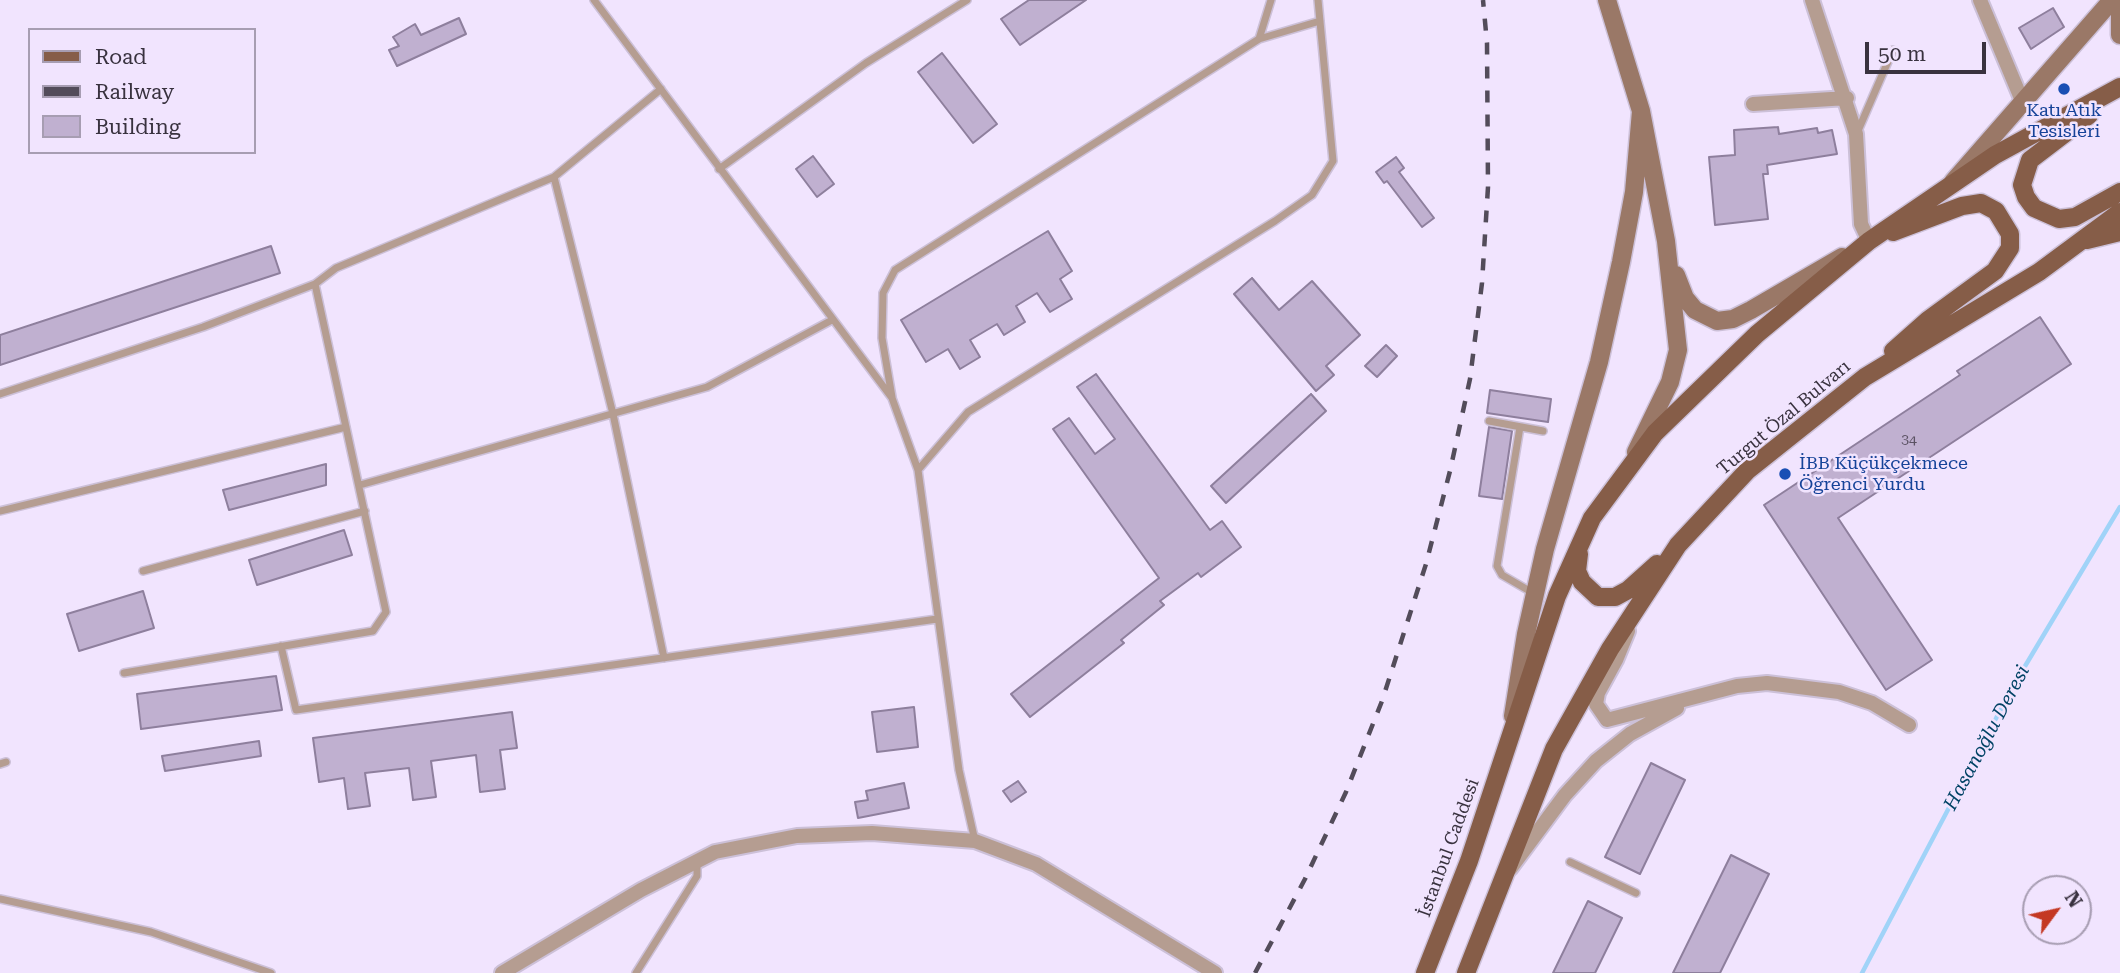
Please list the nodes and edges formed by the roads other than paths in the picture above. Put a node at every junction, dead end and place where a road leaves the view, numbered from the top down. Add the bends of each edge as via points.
1 (594, 0) edge
2 (967, 0) edge
3 (1271, 0) edge
4 (1318, 0) edge
5 (1607, 0) edge
6 (1812, 0) edge
7 (1980, 0) edge
8 (2112, 0) edge
9 (2120, 9) edge
10 (1320, 21) junction
11 (2120, 35) edge
12 (1259, 39) junction
13 (1893, 50) dead end
14 (2120, 87) edge
15 (661, 89) junction
16 (2120, 92) edge
17 (1847, 98) junction
18 (2023, 103) junction
19 (1753, 104) dead end
20 (1641, 111) junction
21 (1856, 134) junction
22 (719, 169) junction
23 (554, 177) junction
24 (1950, 185) junction
25 (2120, 192) edge
26 (2120, 212) edge
27 (2120, 232) edge
28 (1666, 241) junction
29 (1869, 241) junction
30 (2077, 243) junction
31 (315, 284) junction
32 (832, 320) junction
33 (1865, 377) junction
34 (0, 394) edge
35 (892, 398) junction
36 (613, 414) junction
37 (1489, 421) dead end
38 (1520, 426) junction
39 (346, 427) junction
40 (1543, 430) dead end
41 (918, 470) junction
42 (1626, 472) junction
43 (360, 485) junction
44 (0, 511) edge
45 (365, 511) junction
46 (1592, 518) junction
47 (1678, 545) junction
48 (142, 571) dead end
49 (1535, 594) junction
50 (1633, 613) junction
51 (937, 619) junction
52 (281, 646) junction
53 (664, 658) junction
54 (124, 673) dead end
55 (1699, 697) junction
56 (1909, 725) dead end
57 (1510, 736) junction
58 (975, 841) junction
59 (697, 862) junction
60 (1570, 862) dead end
61 (1503, 878) junction
62 (1636, 893) dead end
63 (0, 899) edge
64 (271, 973) edge
65 (502, 973) edge
66 (636, 973) edge
67 (1215, 973) edge
68 (1426, 973) edge
69 (1466, 973) edge

1 - 15 lane
2 - 22 lane via 866,63
3 - 12 lane
4 - 10 lane
5 - 20 street
6 - 17 street
7 - 18 street
8 - 18 street
9 - 11 street
10 - 12 lane
10 - 41 lane via 1333,161 1312,195 968,412
12 - 35 lane via 895,270 883,293
13 - 21 lane
14 - 24 main road via 1995,155
15 - 22 lane
15 - 23 lane
16 - 25 main road via 2039,150 2029,160 2022,185 2034,208 2059,219 2075,217
17 - 19 street
17 - 21 street
18 - 24 street
20 - 28 street
20 - 49 street via 1633,192 1599,362
21 - 29 street via 1861,224
22 - 32 lane
23 - 31 lane via 336,268
23 - 36 lane
24 - 29 main road
26 - 30 main road, Turgut Özal Bulvarı
27 - 30 main road
28 - 29 street via 1685,298 1695,310 1717,321 1751,310
28 - 42 street via 1678,350 1670,382
29 - 33 main road via 1981,203 1996,211 2010,234 2010,248 1995,271 1928,320
29 - 42 main road via 1748,344 1655,433
30 - 33 main road, Turgut Özal Bulvarı via 2039,272
31 - 34 lane via 203,327
31 - 39 lane
32 - 35 lane
32 - 36 lane via 707,387
33 - 47 main road, Turgut Özal Bulvarı via 1746,471
35 - 41 lane
36 - 43 lane
36 - 53 lane
37 - 38 lane
38 - 40 lane
38 - 49 lane via 1497,566 1502,575
39 - 43 lane
39 - 44 lane
41 - 51 lane
42 - 46 main road
43 - 45 lane
45 - 48 lane
45 - 52 lane via 386,612 373,631
46 - 47 main road via 1577,571 1598,597 1615,597 1628,590
46 - 57 main road via 1557,596
47 - 50 main road, Turgut Özal Bulvarı
49 - 57 street
50 - 55 street via 1598,692 1596,704 1601,714 1616,720
50 - 61 main road, Turgut Özal Bulvarı via 1554,749
51 - 53 lane
51 - 58 lane via 959,770
52 - 53 lane via 296,710
52 - 54 lane
55 - 56 street via 1737,686 1804,686 1872,703
55 - 61 street via 1630,734 1596,761
57 - 68 main road, İstanbul Caddesi
58 - 59 street via 872,833 797,836 715,852
58 - 67 street via 1036,864
59 - 65 street
59 - 66 lane via 697,876
60 - 62 lane
61 - 69 main road, Turgut Özal Bulvarı
63 - 64 lane via 151,932

